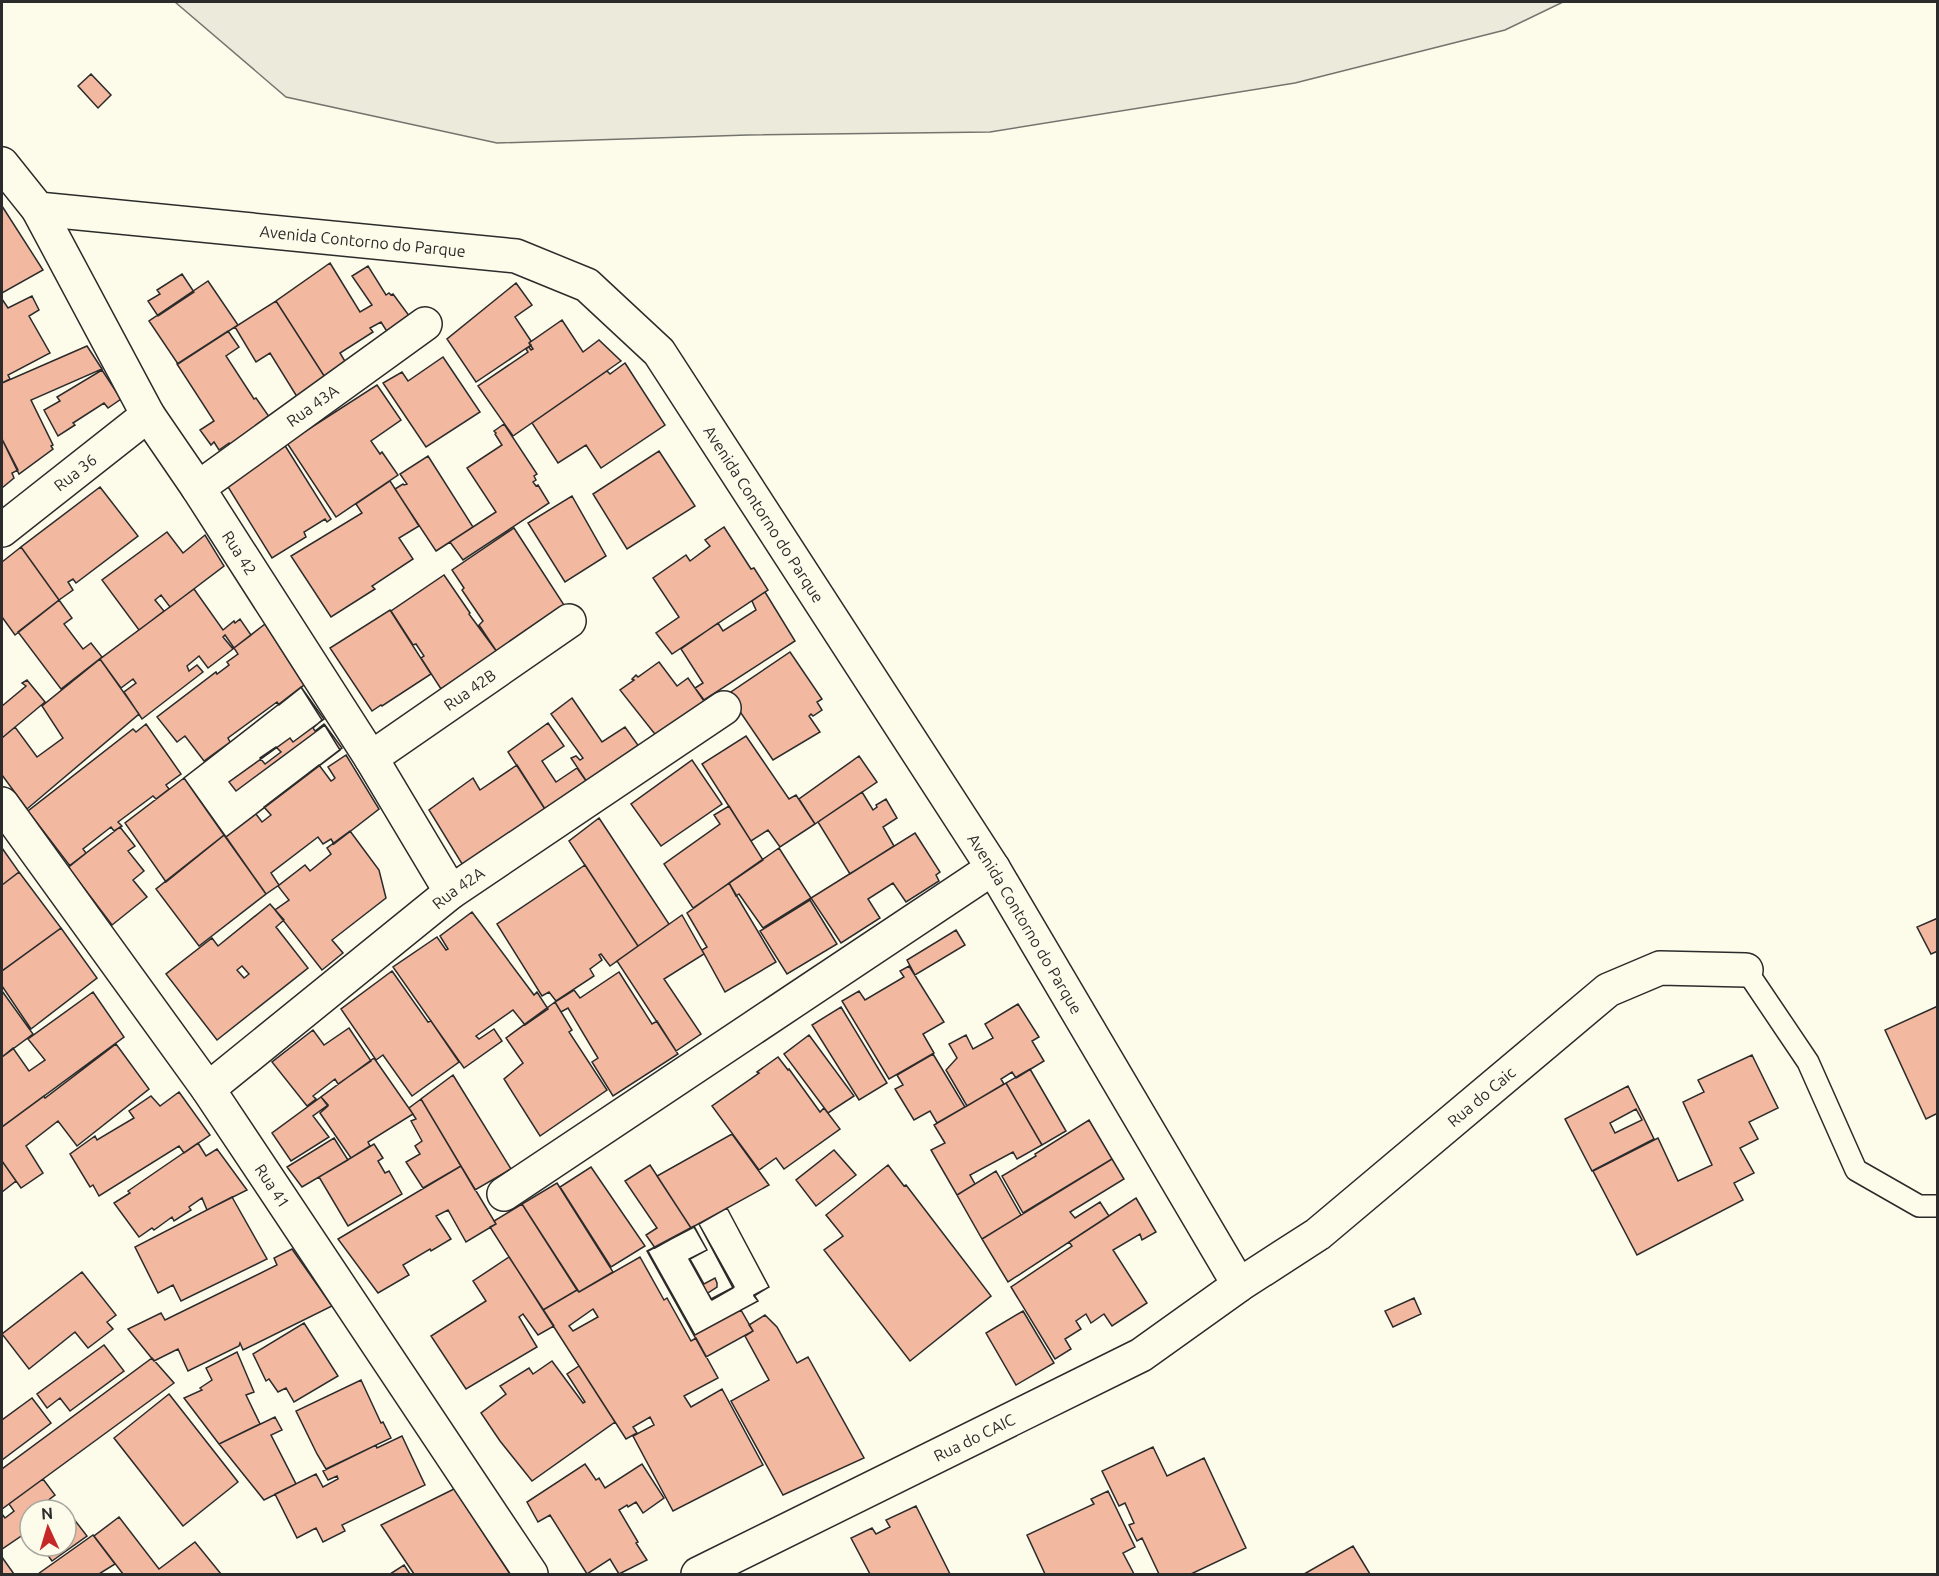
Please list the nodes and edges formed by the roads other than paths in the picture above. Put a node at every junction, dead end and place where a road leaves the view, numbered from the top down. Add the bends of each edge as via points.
1 (2, 164) edge
2 (38, 209) junction
3 (425, 324) dead end
4 (148, 415) junction
5 (198, 488) junction
6 (2, 530) edge
7 (569, 621) dead end
8 (724, 708) dead end
9 (371, 758) junction
10 (2, 804) edge
11 (993, 868) junction
12 (451, 892) junction
13 (1746, 970) joint
14 (208, 1089) junction
15 (504, 1194) dead end
16 (1938, 1206) edge
17 (1239, 1285) junction
18 (531, 1575) edge
19 (698, 1575) edge

1 - 2 street
2 - 4 street, Rua 42
2 - 11 street, Avenida Contorno do Parque via 516,256 587,285 659,352
3 - 5 street, Rua 43A
4 - 5 street, Rua 42
4 - 6 street, Rua 36
5 - 9 street, Rua 42
7 - 9 street, Rua 42B
8 - 12 street, Rua 42A
9 - 12 street, Rua 42
10 - 14 street, Rua 41
11 - 15 street
11 - 17 street, Avenida Contorno do Parque
12 - 14 street, Rua 42A
13 - 16 lane via 1808,1062 1856,1170 1918,1206
13 - 17 street, Rua do Caic via 1660,968 1608,990 1318,1234
14 - 18 street, Rua 41
17 - 19 street, Rua do CAIC via 1141,1355

